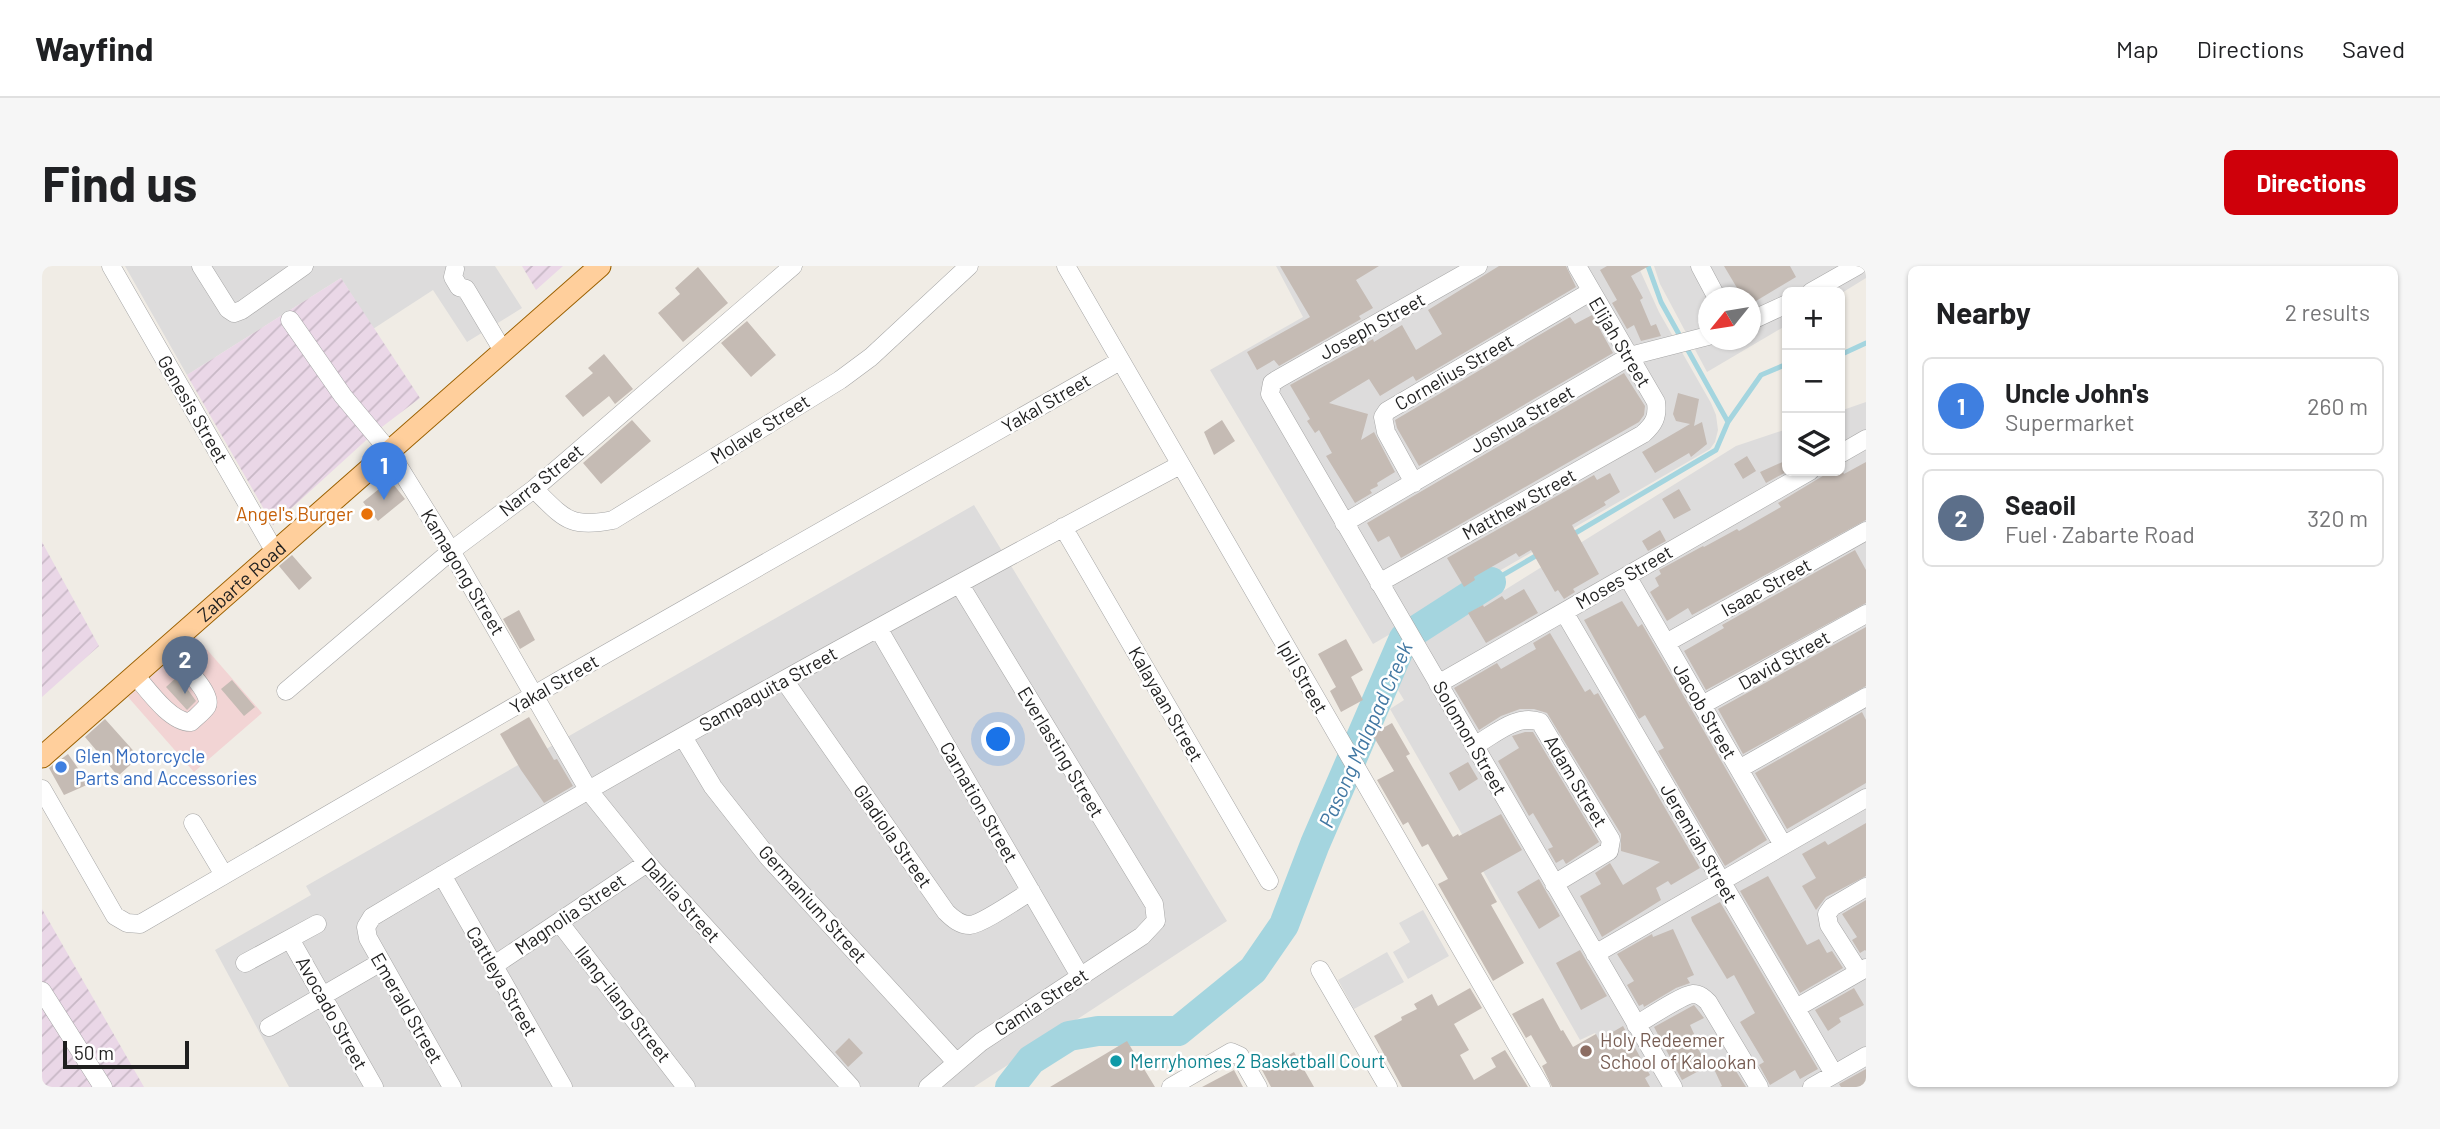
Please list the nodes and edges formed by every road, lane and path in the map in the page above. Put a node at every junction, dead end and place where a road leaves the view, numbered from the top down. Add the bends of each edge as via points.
1 (111, 266) edge
2 (201, 266) edge
3 (600, 266) edge
4 (793, 266) edge
5 (969, 266) edge
6 (1066, 266) edge
7 (1478, 266) edge
8 (1577, 266) edge
9 (1700, 266) edge
10 (1857, 266) edge
11 (454, 267) edge
12 (297, 268) edge
13 (1711, 287) edge
14 (1820, 287) edge
15 (1590, 292) junction
16 (1782, 306) edge
17 (1761, 316) edge
18 (290, 320) dead end
19 (1698, 339) edge
20 (503, 351) junction
21 (1630, 356) junction
22 (1120, 361) junction
23 (1270, 388) joint
24 (1656, 420) joint
25 (1866, 439) edge
26 (389, 451) junction
27 (1845, 451) edge
28 (1180, 465) junction
29 (1801, 476) edge
30 (1414, 482) junction
31 (534, 489) junction
32 (1344, 523) junction
33 (1063, 527) junction
34 (1866, 531) edge
35 (451, 551) junction
36 (275, 552) junction
37 (1627, 576) junction
38 (1379, 583) junction
39 (960, 585) junction
40 (1564, 612) junction
41 (1866, 614) edge
42 (878, 628) junction
43 (1666, 643) junction
44 (165, 648) junction
45 (135, 675) junction
46 (784, 680) junction
47 (1438, 684) junction
48 (286, 691) dead end
49 (535, 694) junction
50 (1866, 697) edge
51 (1702, 705) junction
52 (683, 737) junction
53 (1474, 746) junction
54 (42, 757) edge
55 (1739, 769) junction
56 (42, 789) edge
57 (589, 791) junction
58 (1866, 798) edge
59 (193, 823) dead end
60 (1783, 845) junction
61 (647, 863) junction
62 (224, 875) junction
63 (442, 875) junction
64 (1269, 881) dead end
65 (1722, 881) junction
66 (1554, 884) junction
67 (1866, 887) edge
68 (1031, 891) junction
69 (1156, 920) joint
70 (559, 922) junction
71 (317, 924) dead end
72 (366, 927) joint
73 (290, 939) junction
74 (1595, 954) junction
75 (381, 962) junction
76 (245, 963) dead end
77 (493, 966) junction
78 (1320, 970) dead end
79 (1862, 970) edge
80 (1080, 976) junction
81 (42, 991) edge
82 (322, 995) junction
83 (1796, 1008) junction
84 (1636, 1025) junction
85 (269, 1027) dead end
86 (1866, 1056) edge
87 (956, 1062) junction
88 (1834, 1074) junction
89 (103, 1087) edge
90 (374, 1087) edge
91 (452, 1087) edge
92 (563, 1087) edge
93 (686, 1087) edge
94 (851, 1087) edge
95 (928, 1087) edge
96 (1171, 1087) edge
97 (1258, 1087) edge
98 (1388, 1087) edge
99 (1541, 1087) edge
100 (1672, 1087) edge
101 (1759, 1087) edge
102 (1812, 1087) edge

1 - 36 street, Genesis Street
2 - 12 street via 234,313
3 - 20 main road, Zabarte Road
4 - 31 street, Narra Street
5 - 31 street, Molave Street via 840,380 613,520 588,525 564,519
6 - 22 street, Ipil Street
7 - 23 street, Joseph Street via 1278,379
8 - 15 street, Elijah Street
9 - 13 street
10 - 14 street
11 - 20 street via 453,277 466,289
15 - 21 street, Elijah Street
15 - 30 street, Cornelius Street via 1387,411 1383,417 1386,432
16 - 17 street
18 - 26 street, Kamagong Street via 343,396
19 - 21 street, Joshua Street
20 - 26 main road, Zabarte Road
21 - 24 street, Elijah Street via 1656,402
21 - 30 street, Joshua Street
22 - 28 street, Ipil Street
22 - 49 street, Yakal Street
23 - 32 street, Solomon Street
24 - 38 street, Matthew Street via 1643,434
25 - 27 street
26 - 35 street, Kamagong Street
26 - 36 main road, Zabarte Road
28 - 33 street, Sampaguita Street
28 - 99 street, Ipil Street
29 - 37 street, Moses Street
30 - 32 street, Joshua Street
31 - 35 street, Narra Street
32 - 38 street, Solomon Street
33 - 39 street, Sampaguita Street
33 - 64 street, Kalayaan Street
34 - 43 street, Isaac Street
35 - 48 street, Narra Street
35 - 49 street, Kamagong Street
36 - 44 main road, Zabarte Road
37 - 40 street, Moses Street
37 - 43 street, Jacob Street
38 - 47 street, Solomon Street
39 - 42 street, Sampaguita Street
39 - 69 street, Everlasting Street via 1154,904
40 - 47 street, Moses Street
40 - 65 street, Jeremiah Street
41 - 51 street, David Street
42 - 46 street, Sampaguita Street
42 - 68 street, Carnation Street
43 - 51 street, Jacob Street
44 - 45 main road, Zabarte Road
44 - 45 street via 209,698 191,722 174,717
45 - 54 main road, Zabarte Road
46 - 52 street, Sampaguita Street
46 - 68 street, Gladiola Street via 954,920 976,923
47 - 53 street, Solomon Street
49 - 57 street, Dahlia Street
49 - 62 street, Yakal Street
50 - 55 street
51 - 55 street, Jacob Street
52 - 57 street, Sampaguita Street
52 - 87 street, Germanium Street via 713,787 768,857
53 - 66 street, Solomon Street
53 - 66 street, Adam Street via 1518,720 1540,722 1611,840 1609,851
55 - 60 street, Jacob Street
56 - 62 street, Yakal Street via 115,916 127,923 140,924
57 - 61 street, Dahlia Street
57 - 63 street, Sampaguita Street
58 - 60 street
59 - 62 street
60 - 65 street
61 - 70 street, Magnolia Street
61 - 94 street, Dahlia Street
63 - 72 street, Sampaguita Street via 372,917
63 - 77 street, Cattleya Street
65 - 74 street
65 - 83 street, Jeremiah Street
66 - 74 street, Solomon Street
67 - 79 street via 1828,914 1829,925
68 - 80 street, Carnation Street
69 - 80 street, Camia Street via 1142,936
70 - 77 street, Magnolia Street
70 - 93 street, Ilang-ilang Street
71 - 73 street
72 - 75 street, Emerald Street
73 - 76 street
73 - 82 street, Avocado Street
74 - 84 street, Solomon Street
75 - 82 street
75 - 91 street, Emerald Street
77 - 92 street, Cattleya Street
78 - 98 street
79 - 83 street
80 - 87 street, Camia Street
81 - 89 street
82 - 85 street
82 - 90 street, Avocado Street
83 - 88 street, Jeremiah Street
84 - 100 street, Solomon Street
84 - 101 street via 1686,996 1703,997
86 - 88 street
87 - 95 street, Camia Street
88 - 102 street
96 - 97 street via 1231,1052 1237,1053

